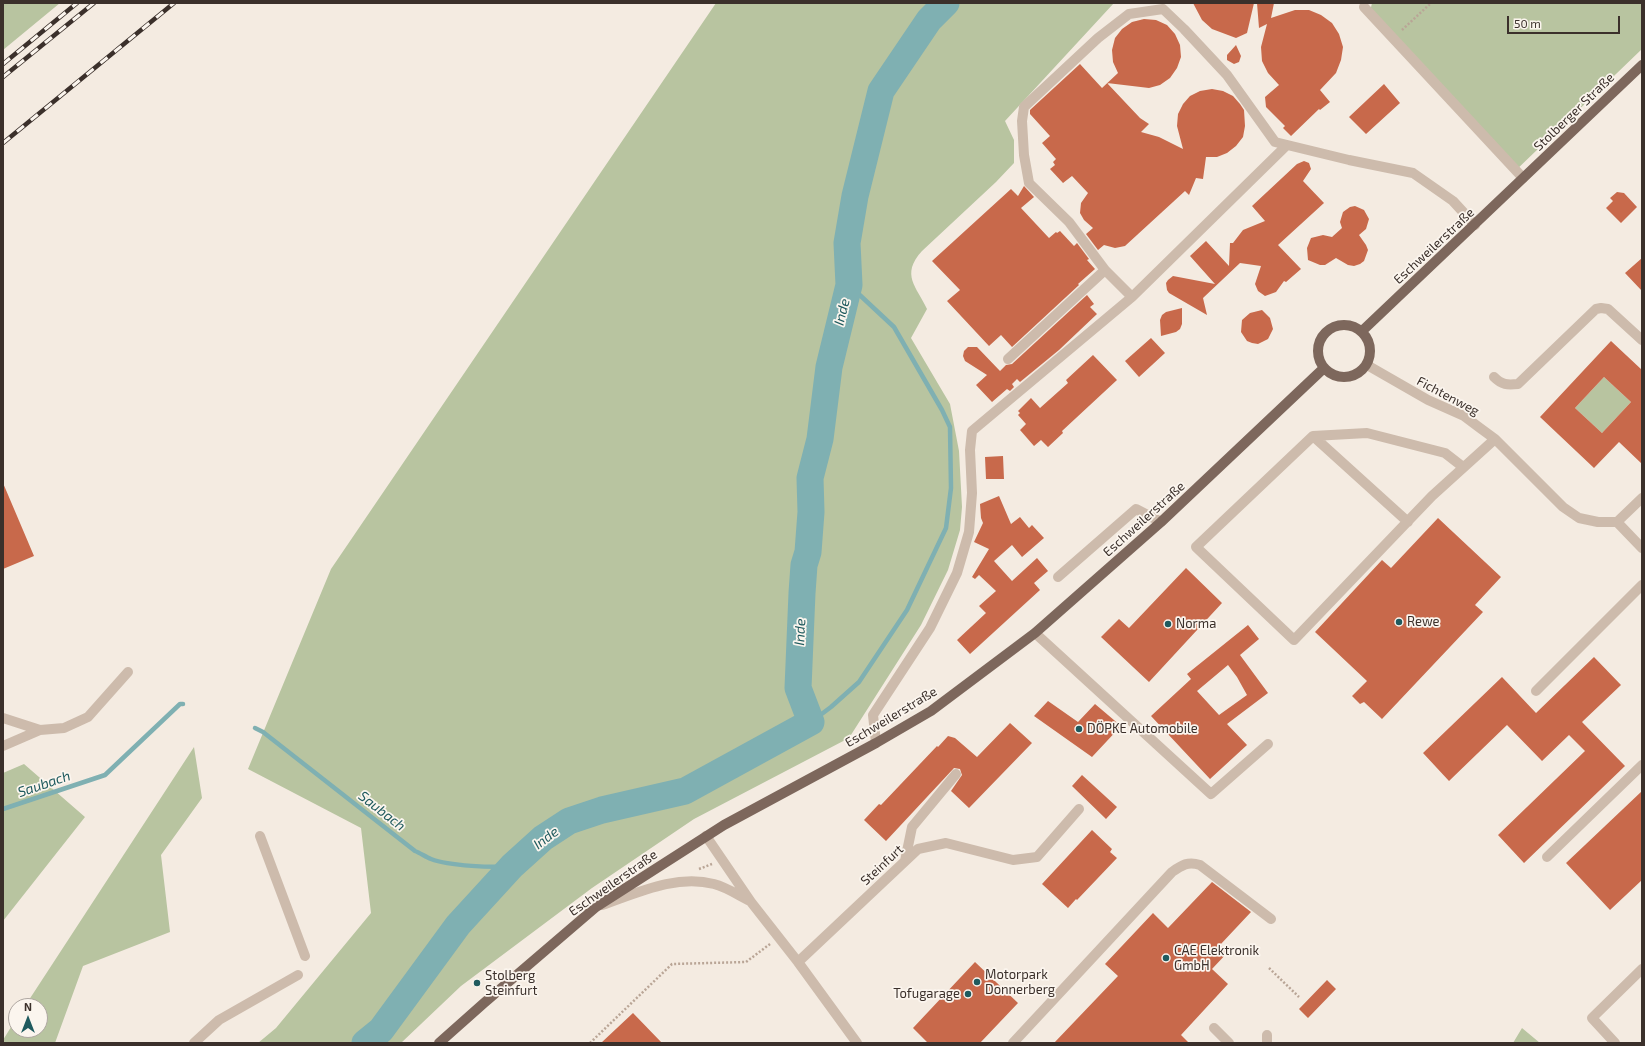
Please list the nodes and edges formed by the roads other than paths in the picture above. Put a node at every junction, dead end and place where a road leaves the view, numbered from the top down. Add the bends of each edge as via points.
1 (1364, 7) dead end
2 (1642, 65) edge
3 (1287, 145) junction
4 (1523, 178) junction
5 (1475, 225) junction
6 (1106, 270) junction
7 (1132, 297) junction
8 (1362, 331) junction
9 (1642, 340) edge
10 (1008, 358) dead end
11 (1367, 365) junction
12 (1324, 368) junction
13 (1494, 377) dead end
14 (1313, 436) junction
15 (1495, 439) junction
16 (1463, 467) junction
17 (1642, 498) edge
18 (1161, 522) junction
19 (1408, 522) junction
20 (1617, 522) junction
21 (1642, 548) edge
22 (1058, 577) dead end
23 (1642, 585) edge
24 (1035, 633) junction
25 (128, 672) dead end
26 (1536, 691) dead end
27 (3, 718) edge
28 (40, 730) junction
29 (876, 743) junction
30 (1268, 744) dead end
31 (3, 746) edge
32 (1642, 766) edge
33 (956, 774) dead end
34 (1079, 808) dead end
35 (260, 836) dead end
36 (706, 836) junction
37 (1547, 857) dead end
38 (904, 861) junction
39 (751, 902) junction
40 (596, 907) junction
41 (1271, 919) dead end
42 (305, 956) dead end
43 (798, 962) junction
44 (1642, 969) edge
45 (298, 975) dead end
46 (1214, 1028) dead end
47 (194, 1043) edge
48 (440, 1043) edge
49 (857, 1043) edge
50 (1013, 1043) edge
51 (1229, 1043) edge
52 (1615, 1043) edge

1 - 4 street
2 - 4 main road, Stolberger Straße
3 - 5 street via 1413,173 1453,201
3 - 6 street via 1275,142 1227,75 1163,9 1129,14 1098,38 1024,107 1022,121 1029,184 1069,222
3 - 7 street
4 - 5 main road, Eschweilerstraße
5 - 8 main road, Eschweilerstraße
6 - 7 street
6 - 10 street
7 - 29 street via 972,431 969,532 957,573 930,628 873,715
8 - 11 main road via 1370,344
8 - 12 main road via 1355,326 1342,325 1330,328 1319,342 1318,357
9 - 13 street via 1608,309 1596,309 1518,384 1500,384
11 - 12 main road via 1357,374 1345,377 1337,376
11 - 15 street, Fichtenweg via 1428,400 1464,416
12 - 18 main road, Eschweilerstraße
14 - 16 street via 1367,433 1445,453
14 - 19 street
14 - 19 street via 1196,547 1294,640
15 - 16 street
15 - 20 street, Fichtenweg via 1563,507 1579,518
16 - 19 street
17 - 20 street
18 - 22 street via 1136,509
18 - 24 main road, Eschweilerstraße
20 - 21 street
23 - 26 street
24 - 29 main road, Eschweilerstraße via 931,711
24 - 30 street via 1211,794
25 - 28 street via 88,717 64,728
27 - 28 street
28 - 31 street
29 - 36 main road, Eschweilerstraße
32 - 37 street
33 - 38 street via 912,827
34 - 38 street, Steinfurt via 1036,857 1013,860 946,843 918,849
35 - 42 street
36 - 39 street
36 - 40 main road, Eschweilerstraße
38 - 43 street, Steinfurt
39 - 40 street via 716,884 695,880 650,889
39 - 43 street
40 - 48 main road, Eschweilerstraße
41 - 50 street via 1200,865 1192,862 1183,864 1172,872
43 - 49 street
44 - 52 street via 1592,1018
45 - 47 street via 219,1020
46 - 51 street

